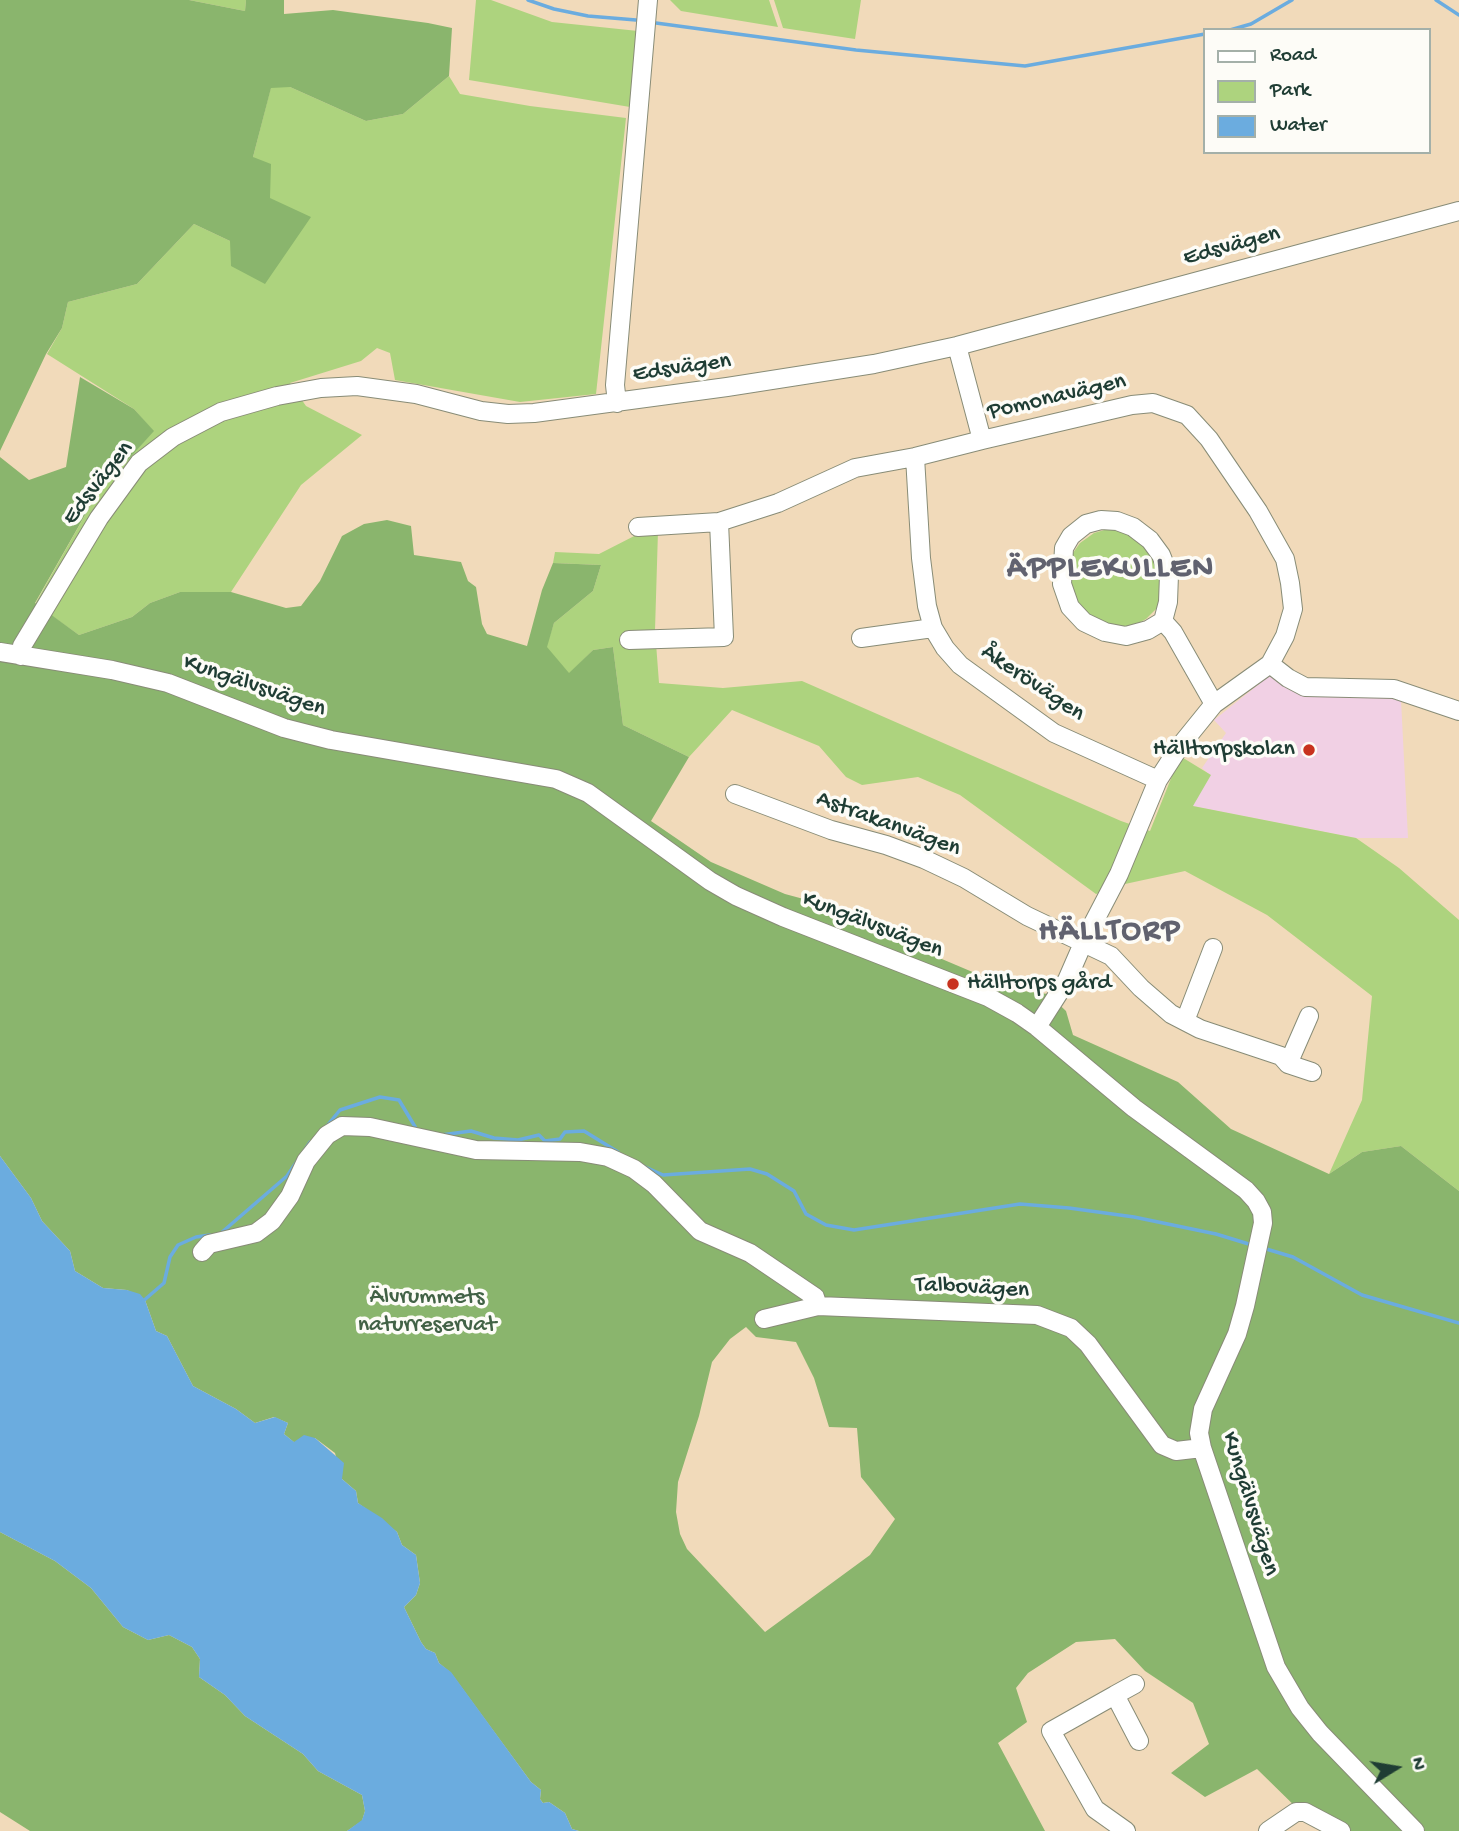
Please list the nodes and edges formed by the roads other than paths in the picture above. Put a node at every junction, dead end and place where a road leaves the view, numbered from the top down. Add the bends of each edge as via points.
1 (648, 0) edge
2 (1459, 211) edge
3 (957, 346) junction
4 (617, 403) junction
5 (982, 440) junction
6 (915, 457) junction
7 (719, 522) junction
8 (638, 527) dead end
9 (1163, 621) junction
10 (933, 628) junction
11 (860, 638) dead end
12 (629, 640) dead end
13 (0, 652) edge
14 (21, 656) junction
15 (1270, 664) junction
16 (1214, 704) junction
17 (1459, 711) edge
18 (1158, 780) junction
19 (735, 794) dead end
20 (1084, 942) junction
21 (1213, 948) dead end
22 (1309, 1016) dead end
23 (1185, 1021) junction
24 (1037, 1027) junction
25 (1288, 1064) junction
26 (1311, 1072) dead end
27 (202, 1252) dead end
28 (818, 1306) junction
29 (764, 1318) dead end
30 (1202, 1448) junction
31 (1135, 1684) dead end
32 (1115, 1695) junction
33 (1139, 1741) dead end
34 (1126, 1831) edge
35 (1268, 1831) edge
36 (1341, 1831) edge
37 (1415, 1831) edge

1 - 4 street
2 - 3 street, Edsvägen
3 - 4 street, Edsvägen via 861,366
3 - 5 street, Pomonavägen
4 - 14 street, Edsvägen via 508,414 357,386 277,396 221,412 173,437 139,463 99,517 22,646
5 - 6 street, Pomonavägen
5 - 15 street, Pomonavägen via 1132,405 1153,403 1187,415 1209,439 1285,559 1293,609
6 - 7 street, Pomonavägen via 855,468 778,503
6 - 10 street, Åkerövägen via 921,558
7 - 8 street, Pomonavägen
7 - 12 street via 724,637
9 - 9 street via 1169,575 1150,540 1133,527 1101,520 1086,524 1071,536 1064,548 1062,584 1070,607 1084,622 1126,636 1148,631
9 - 16 street
10 - 11 street
10 - 18 street, Åkerövägen via 960,665 1054,733
13 - 14 street, Kungälvsvägen
14 - 24 street, Kungälvsvägen via 168,683 284,728 331,740 556,779 588,793 736,896 988,997
15 - 16 street, Pomonavägen
15 - 17 street via 1305,687 1394,689
16 - 18 street, Pomonavägen
18 - 20 street, Pomonavägen via 1119,874
19 - 20 street, Astrakanvägen via 924,859
20 - 23 street, Astrakanvägen via 1118,961 1156,1003
20 - 24 street via 1067,981
21 - 23 street
22 - 25 street
23 - 25 street, Astrakanvägen via 1281,1056
24 - 30 street, Kungälvsvägen via 1134,1108 1246,1189 1262,1212 1237,1334 1203,1409
25 - 26 street, Astrakanvägen
27 - 28 street via 209,1244 256,1233 272,1221 327,1135 342,1126 370,1127 476,1150 580,1152 608,1157 654,1184 699,1231 750,1253 815,1297
28 - 29 street, Talbovägen
28 - 30 street, Talbovägen via 1037,1315 1071,1328 1088,1344 1163,1445 1176,1451
30 - 37 street, Kungälvsvägen via 1276,1667 1320,1733
31 - 32 street
32 - 33 street
32 - 34 street via 1051,1731 1095,1809
35 - 36 street via 1296,1812 1305,1812

